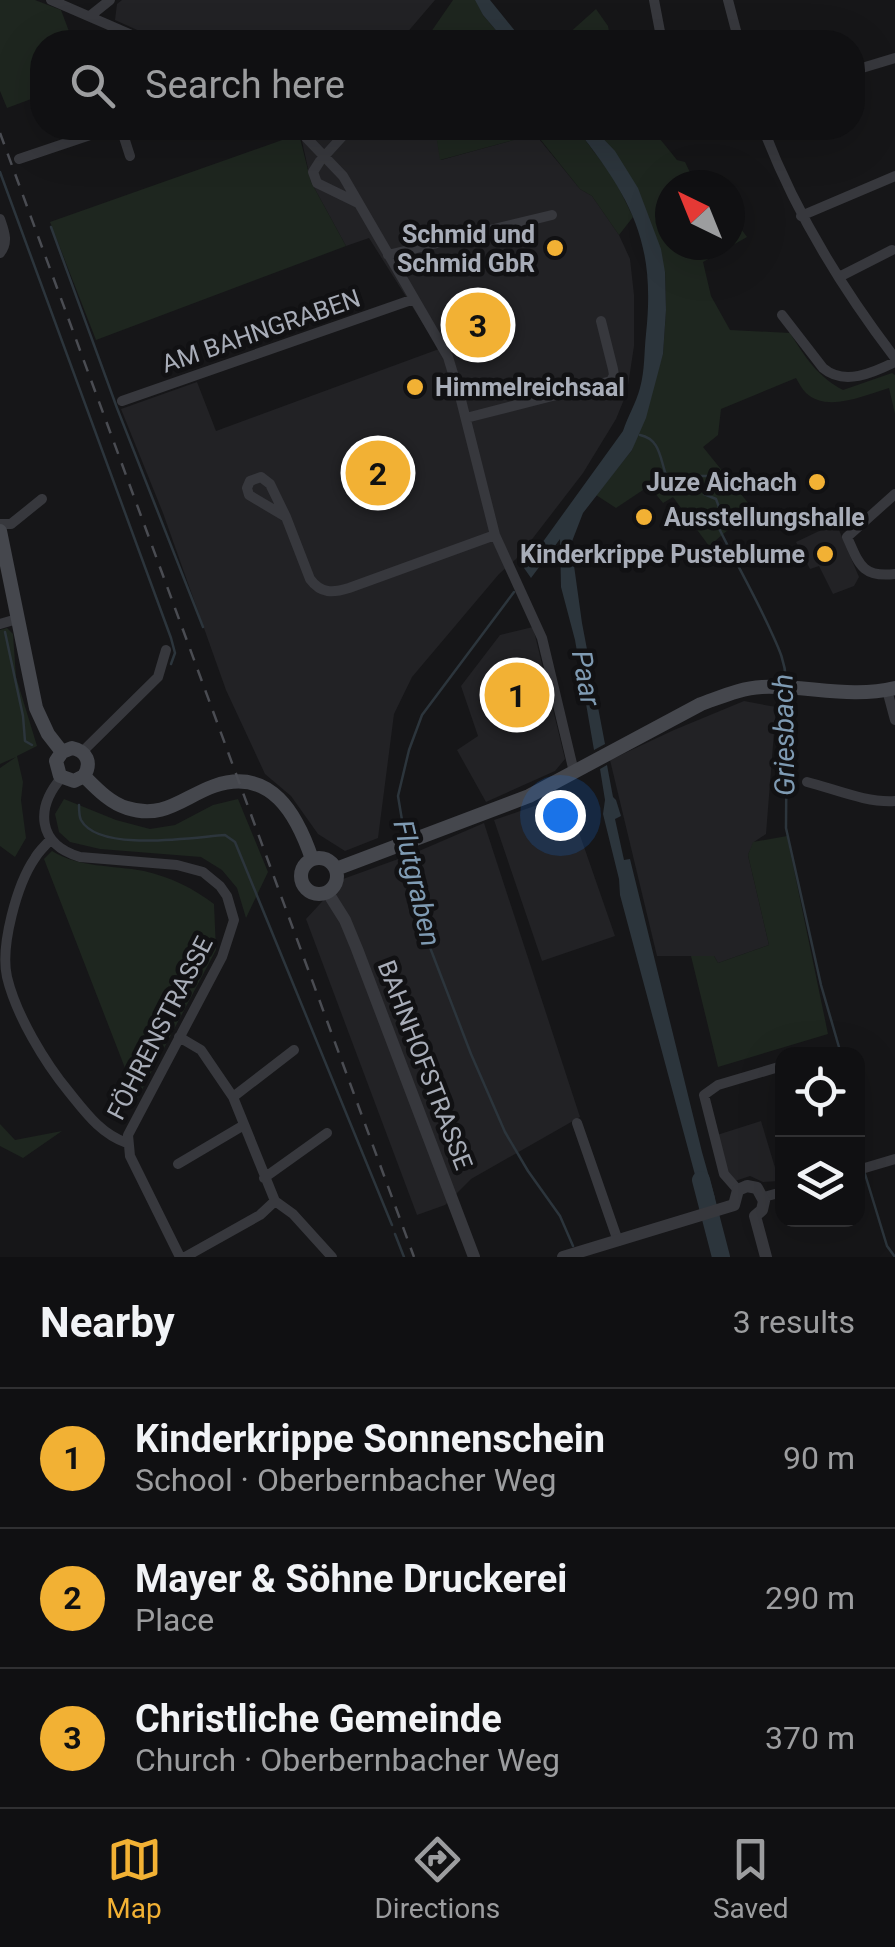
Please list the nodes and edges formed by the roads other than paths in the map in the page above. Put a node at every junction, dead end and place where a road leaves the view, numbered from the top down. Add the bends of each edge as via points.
1 (51, 0) edge
2 (110, 0) edge
3 (654, 0) edge
4 (728, 0) edge
5 (90, 16) junction
6 (121, 30) edge
7 (660, 30) edge
8 (736, 30) edge
9 (895, 58) edge
10 (865, 67) edge
11 (75, 140) edge
12 (125, 140) edge
13 (310, 140) edge
14 (339, 140) edge
15 (768, 140) edge
16 (326, 155) junction
17 (130, 156) dead end
18 (20, 158) dead end
19 (895, 176) edge
20 (359, 203) junction
21 (552, 215) dead end
22 (801, 216) junction
23 (0, 219) edge
24 (892, 250) dead end
25 (0, 253) edge
26 (388, 256) junction
27 (838, 276) junction
28 (414, 299) junction
29 (782, 315) dead end
30 (600, 321) dead end
31 (895, 360) edge
32 (122, 402) dead end
33 (466, 418) junction
34 (895, 494) edge
35 (42, 499) dead end
36 (286, 517) dead end
37 (0, 528) edge
38 (495, 534) junction
39 (895, 574) edge
40 (17, 619) junction
41 (0, 624) edge
42 (166, 650) dead end
43 (891, 689) edge
44 (895, 720) edge
45 (62, 752) junction
46 (82, 752) junction
47 (574, 772) junction
48 (84, 776) junction
49 (62, 777) junction
50 (808, 782) dead end
51 (895, 801) edge
52 (50, 840) junction
53 (312, 859) junction
54 (336, 869) junction
55 (328, 892) junction
56 (178, 1037) junction
57 (294, 1050) dead end
58 (775, 1068) edge
59 (233, 1096) junction
60 (578, 1122) dead end
61 (244, 1125) junction
62 (327, 1134) dead end
63 (127, 1142) junction
64 (895, 1159) edge
65 (178, 1164) dead end
66 (865, 1168) edge
67 (264, 1178) junction
68 (738, 1190) junction
69 (775, 1194) edge
70 (764, 1196) junction
71 (275, 1200) junction
72 (734, 1205) junction
73 (755, 1216) junction
74 (618, 1241) junction
75 (182, 1257) edge
76 (332, 1257) edge
77 (474, 1257) edge
78 (564, 1257) edge
79 (766, 1257) edge

1 - 5 street
2 - 5 street
3 - 7 street
4 - 8 street
5 - 6 street
9 - 10 street
11 - 18 street
12 - 17 street
13 - 16 street
14 - 16 street
15 - 22 street
16 - 20 street
16 - 20 street via 313,172 318,183
19 - 22 street
20 - 26 street
21 - 26 street
22 - 27 street
23 - 25 street via 6,236
24 - 27 street
26 - 28 street
27 - 31 street
28 - 32 street, AM BAHNGRABEN
28 - 33 street via 448,357
29 - 31 street via 839,378
30 - 33 street via 611,381
33 - 38 street
34 - 39 street via 848,537 867,572
35 - 37 street
36 - 38 street via 310,579 330,592
37 - 40 main road
38 - 47 street via 548,657
40 - 41 street
40 - 45 main road via 36,708
42 - 46 street via 158,677
43 - 44 street
43 - 47 main road via 766,687 728,694
45 - 46 main road
45 - 49 main road via 56,766
46 - 48 main road via 88,761
47 - 54 main road via 529,796
48 - 49 main road
48 - 53 main road via 114,802 146,811 216,785 262,787 288,805
49 - 52 street via 43,811
50 - 51 street
52 - 56 street, FÖHRENSTRASSE via 80,857 203,872 227,896 234,920 222,957
52 - 63 street via 20,888 8,940 8,979 48,1067 92,1119
53 - 54 main road via 327,859
53 - 55 main road via 302,882 315,894
54 - 55 main road
55 - 77 street, BAHNHOFSTRASSE via 358,949
56 - 59 street via 201,1050
56 - 63 street, FÖHRENSTRASSE
57 - 59 street
58 - 68 street via 704,1095 724,1174
59 - 61 street
60 - 74 street
61 - 65 street
61 - 67 street
62 - 67 street
63 - 75 street
64 - 66 street
67 - 71 street
68 - 70 street via 752,1186
68 - 72 street
69 - 70 street
70 - 73 street
71 - 75 street
71 - 76 street
72 - 73 street via 742,1215
72 - 74 street
73 - 79 street
74 - 78 street

